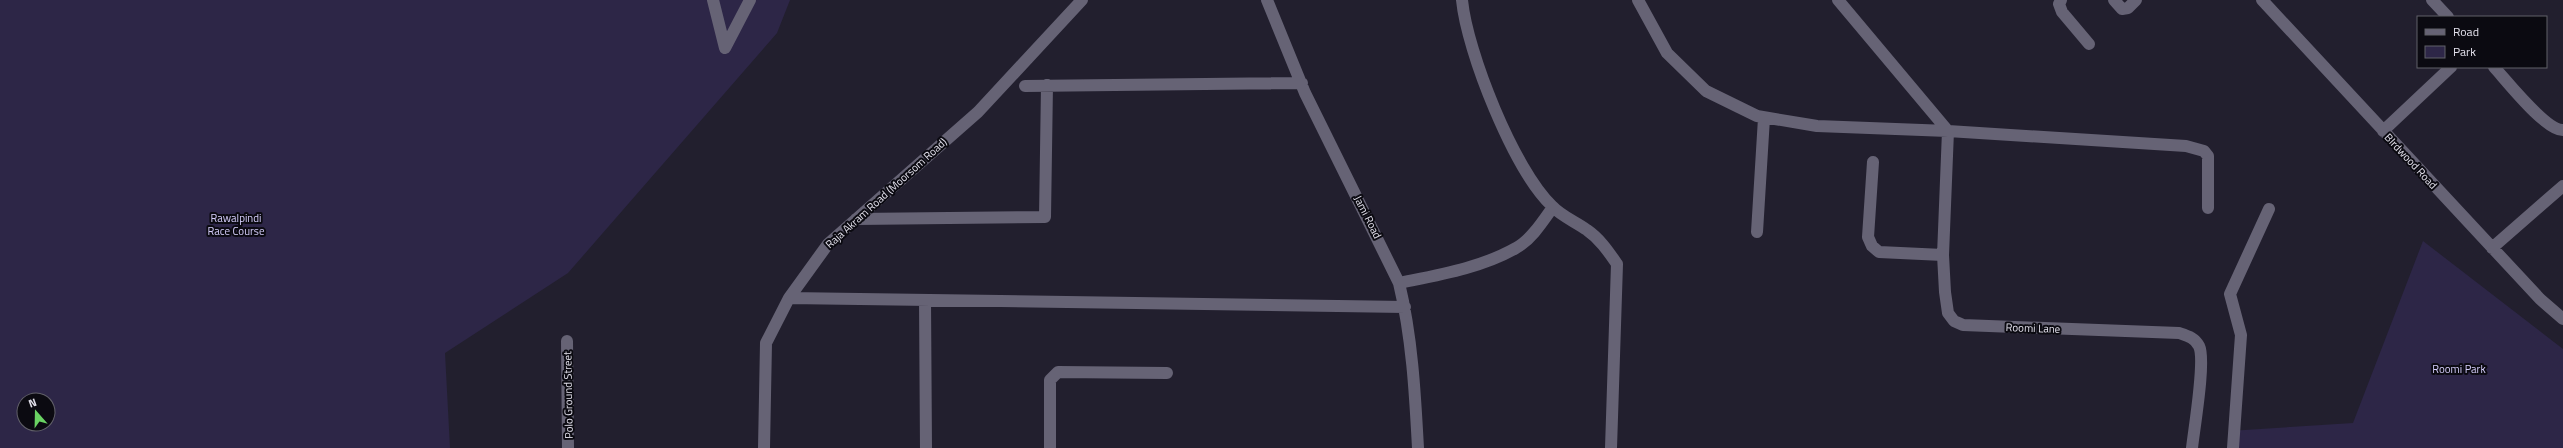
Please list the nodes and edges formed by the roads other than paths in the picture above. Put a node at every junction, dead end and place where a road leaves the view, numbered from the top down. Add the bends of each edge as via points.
1 (713, 0) edge
2 (750, 0) edge
3 (1082, 0) edge
4 (1267, 0) edge
5 (1462, 0) edge
6 (1638, 0) edge
7 (1838, 0) edge
8 (2061, 0) edge
9 (2114, 0) edge
10 (2136, 0) edge
11 (2262, 0) edge
12 (2432, 0) edge
13 (2447, 16) edge
14 (2089, 44) dead end
15 (2450, 68) edge
16 (2495, 68) edge
17 (1302, 83) junction
18 (1047, 85) junction
19 (1025, 86) dead end
20 (1764, 118) junction
21 (2563, 130) edge
22 (1948, 131) junction
23 (2383, 131) junction
24 (1873, 162) dead end
25 (2563, 186) edge
26 (1553, 208) junction
27 (2208, 208) dead end
28 (2269, 209) dead end
29 (856, 219) junction
30 (1757, 232) dead end
31 (2492, 248) junction
32 (1942, 255) junction
33 (1399, 283) junction
34 (789, 298) junction
35 (924, 300) junction
36 (1405, 307) junction
37 (2563, 319) edge
38 (567, 341) dead end
39 (1167, 373) dead end
40 (568, 448) edge
41 (764, 448) edge
42 (926, 448) edge
43 (1050, 448) edge
44 (1418, 448) edge
45 (1611, 448) edge
46 (2192, 448) edge
47 (2233, 448) edge

1 - 2 street via 725,48
3 - 29 street, Raja Akram Road (Moorsom Road) via 978,112
4 - 17 street, Jami Road
5 - 26 street via 1464,19 1486,84 1518,160 1538,191
6 - 20 street via 1667,53 1706,91
7 - 22 street
8 - 14 street via 2059,4 2062,12
9 - 10 street via 2122,9 2128,8
11 - 23 street, BIrdwood Road
12 - 13 street
15 - 23 street
16 - 21 street via 2542,118
17 - 18 street
17 - 33 street, Jami Road
18 - 19 street
18 - 29 street via 1045,217
20 - 22 street via 1817,126
20 - 30 street
22 - 27 street via 2186,146 2204,151 2208,156
22 - 32 street, Roomi Lane
23 - 31 street, BIrdwood Road
24 - 32 street via 1868,237 1872,246 1879,252
25 - 31 street
26 - 33 street via 1538,228 1517,248 1454,271
26 - 45 street via 1589,231 1606,247 1617,264
28 - 47 street via 2230,294 2241,335
29 - 34 street, Raja Akram Road (Moorsom Road) via 828,244
31 - 37 street, BIrdwood Road
32 - 46 street, Roomi Lane via 1948,314 1954,321 1963,325 2179,333 2196,340 2200,348 2201,363
33 - 36 street, Jami Road
34 - 35 street
34 - 41 street, Raja Akram Road (Moorsom Road) via 766,343
35 - 36 street
35 - 42 street
36 - 44 street, Jami Road via 1414,367
38 - 40 street, Polo Ground Street
39 - 43 street via 1058,372 1050,380

